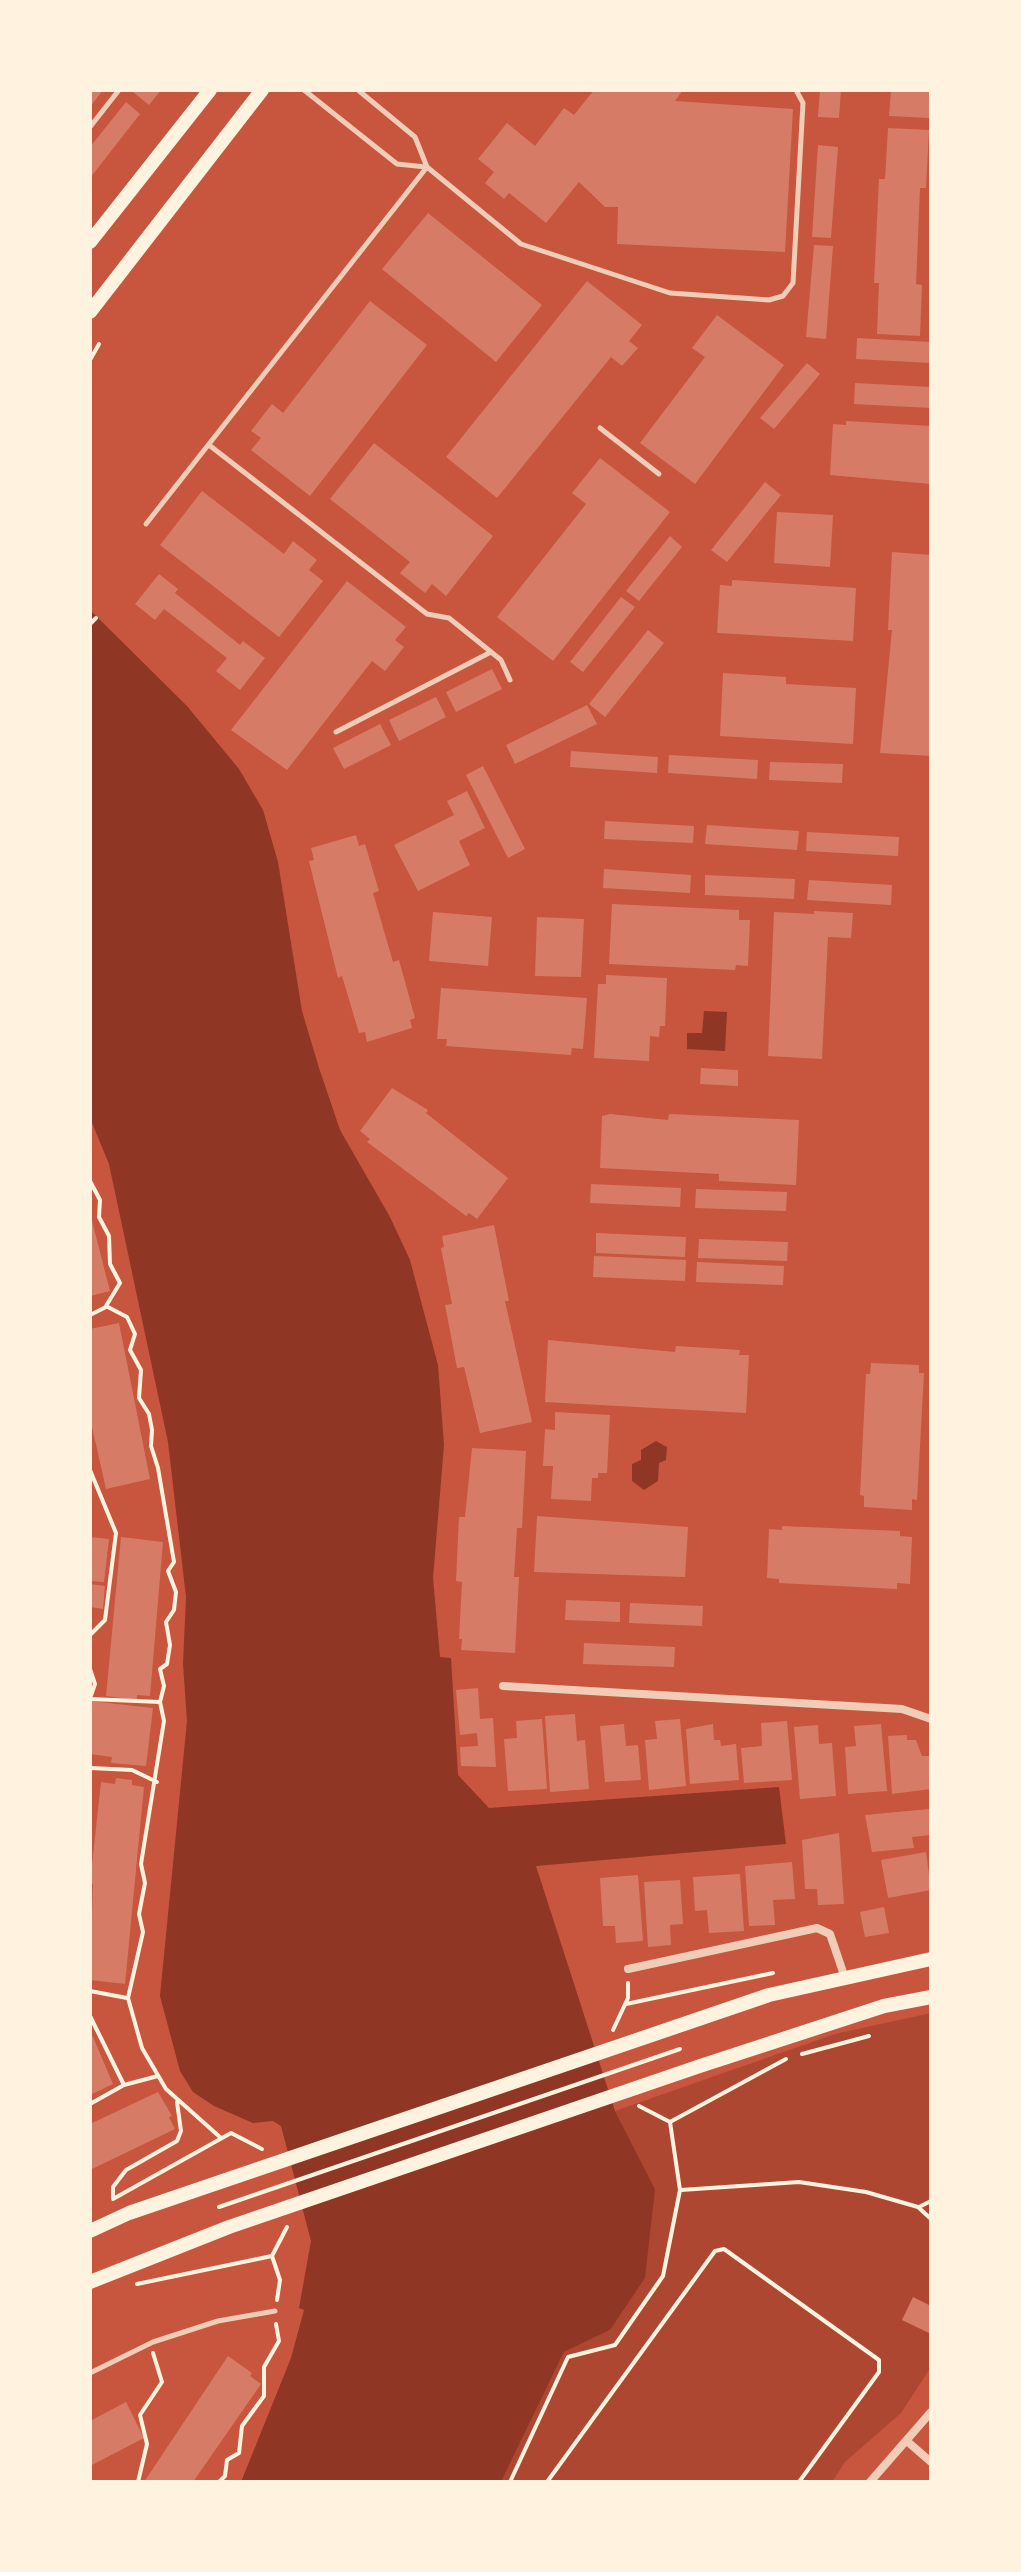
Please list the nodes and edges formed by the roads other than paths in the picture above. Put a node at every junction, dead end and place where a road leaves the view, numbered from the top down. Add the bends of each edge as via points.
1 (119, 90) edge
2 (210, 90) edge
3 (262, 90) edge
4 (304, 90) edge
5 (358, 90) edge
6 (796, 90) edge
7 (90, 127) edge
8 (427, 167) junction
9 (90, 242) edge
10 (90, 312) edge
11 (600, 428) dead end
12 (208, 445) junction
13 (659, 474) dead end
14 (146, 524) dead end
15 (491, 652) junction
16 (510, 680) dead end
17 (336, 732) dead end
18 (503, 1686) dead end
19 (931, 1719) edge
20 (931, 1959) edge
21 (628, 1969) dead end
22 (844, 1975) junction
23 (931, 1997) edge
24 (90, 2231) edge
25 (90, 2282) edge
26 (275, 2311) road end
27 (90, 2373) edge
28 (931, 2412) edge
29 (908, 2442) junction
30 (931, 2462) edge
31 (870, 2482) edge

1 - 7 lane
2 - 9 main road
3 - 10 main road
4 - 8 lane via 397,164
5 - 8 lane via 415,137
6 - 8 lane via 803,103 793,283 783,296 769,300 670,293 521,244
8 - 12 lane
11 - 13 lane
12 - 14 lane
12 - 15 lane via 427,614 449,618
15 - 16 lane
15 - 17 lane
18 - 19 street via 902,1709
20 - 22 main road
21 - 22 street via 817,1928 830,1934
22 - 24 main road via 685,2024 129,2213
23 - 25 main road via 884,2006 700,2066 229,2227
26 - 27 lane via 218,2321 150,2343
28 - 29 street
29 - 30 street
29 - 31 street

